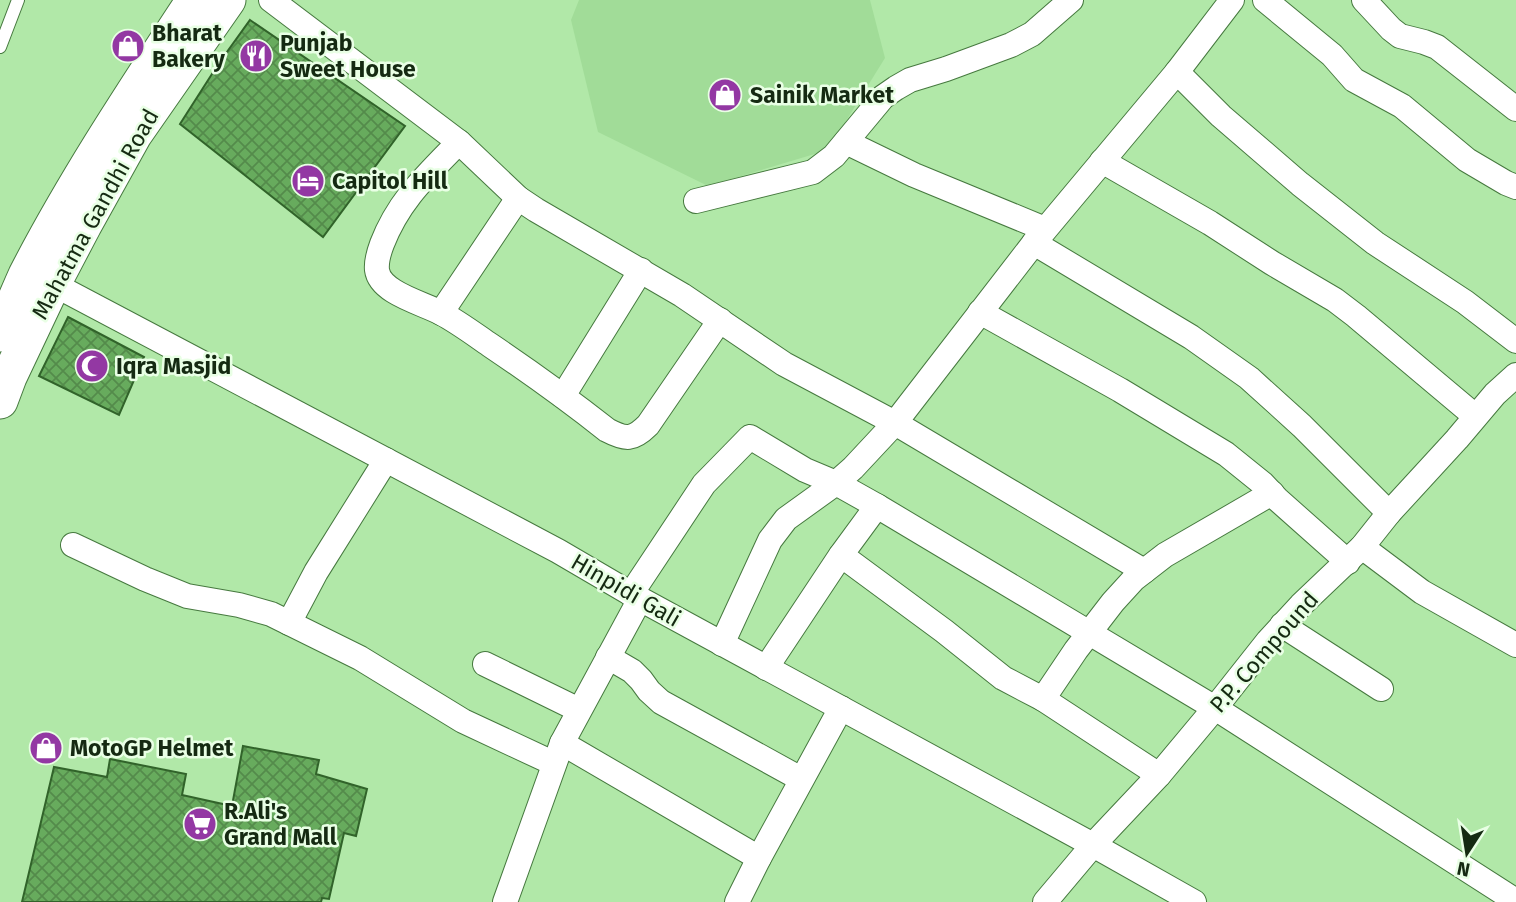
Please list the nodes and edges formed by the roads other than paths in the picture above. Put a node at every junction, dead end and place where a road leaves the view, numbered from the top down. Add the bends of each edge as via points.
1 (18, 0) edge
2 (194, 0) edge
3 (228, 0) edge
4 (271, 0) edge
5 (1071, 0) edge
6 (1265, 0) edge
7 (1364, 0) edge
8 (1225, 3) edge
9 (0, 47) edge
10 (1177, 72) junction
11 (1516, 109) edge
12 (459, 142) junction
13 (846, 142) junction
14 (1102, 161) junction
15 (1516, 187) edge
16 (519, 198) junction
17 (696, 201) dead end
18 (1040, 236) junction
19 (641, 270) junction
20 (26, 280) edge
21 (980, 312) junction
22 (441, 313) junction
23 (720, 320) junction
24 (0, 334) edge
25 (1516, 341) edge
26 (1516, 375) edge
27 (563, 396) junction
28 (0, 401) edge
29 (1475, 416) junction
30 (895, 423) junction
31 (386, 460) junction
32 (836, 483) junction
33 (1272, 494) junction
34 (877, 506) junction
35 (1389, 513) junction
36 (73, 545) dead end
37 (1355, 554) junction
38 (841, 555) junction
39 (1144, 571) junction
40 (636, 597) junction
41 (289, 623) junction
42 (1282, 625) junction
43 (1089, 633) junction
44 (722, 644) junction
45 (1516, 645) edge
46 (608, 657) junction
47 (485, 663) dead end
48 (766, 668) junction
49 (1381, 689) dead end
50 (1042, 699) junction
51 (841, 708) junction
52 (1215, 708) junction
53 (579, 710) junction
54 (557, 753) junction
55 (1159, 775) junction
56 (801, 779) junction
57 (1093, 845) junction
58 (759, 858) junction
59 (1514, 894) edge
60 (1055, 898) edge
61 (505, 902) edge
62 (737, 902) edge
63 (1194, 902) edge

1 - 9 lane
2 - 20 main road, Mahatma Gandhi Road via 66,202
3 - 20 main road, Mahatma Gandhi Road via 134,135 84,225
4 - 12 street
5 - 13 street via 1032,34 1011,45 896,88
6 - 15 street via 1332,55 1354,80 1402,106 1467,160
7 - 11 street via 1400,36 1437,47
8 - 10 street
10 - 14 street
10 - 25 street via 1220,116 1300,184 1375,243
12 - 16 street
12 - 22 street via 404,201 386,234 376,267 379,279 391,289
13 - 17 street via 813,172
13 - 18 street
14 - 18 street
14 - 29 street via 1335,300
16 - 19 street
16 - 22 street
18 - 21 street
18 - 35 street via 1249,378
19 - 23 street
19 - 27 street
20 - 24 main road, Mahatma Gandhi Road
20 - 28 main road, Mahatma Gandhi Road via 9,377
20 - 31 street, Hinpidi Gali
21 - 30 street
21 - 33 street via 1197,436
22 - 27 street
23 - 27 street via 638,435 618,436
23 - 30 street via 805,376
26 - 29 street, P.P. Compound
29 - 35 street, P.P. Compound
30 - 32 street
30 - 39 street
31 - 40 street, Hinpidi Gali
31 - 41 street
32 - 34 street
32 - 40 street via 750,437 699,491
32 - 44 street via 779,527
33 - 37 street
33 - 39 street
34 - 38 street
34 - 43 street
35 - 37 street, P.P. Compound
36 - 41 street via 187,596 239,605
37 - 42 street, P.P. Compound
37 - 45 street
38 - 48 street
38 - 50 street via 1003,678
39 - 43 street
40 - 44 street, Hinpidi Gali
40 - 46 street
41 - 54 street via 360,658 463,720
42 - 49 street
42 - 52 street, P.P. Compound
43 - 50 street
43 - 52 street
44 - 48 street, Hinpidi Gali
46 - 53 street
46 - 56 street via 632,671 661,702
47 - 53 street
48 - 51 street, Hinpidi Gali
50 - 55 street
51 - 56 street
51 - 57 street, Hinpidi Gali
52 - 55 street, P.P. Compound
52 - 59 street
53 - 54 street
54 - 58 street
54 - 61 street
55 - 57 street, P.P. Compound
56 - 58 street
57 - 60 street, P.P. Compound
57 - 63 street, Hinpidi Gali
58 - 62 street

